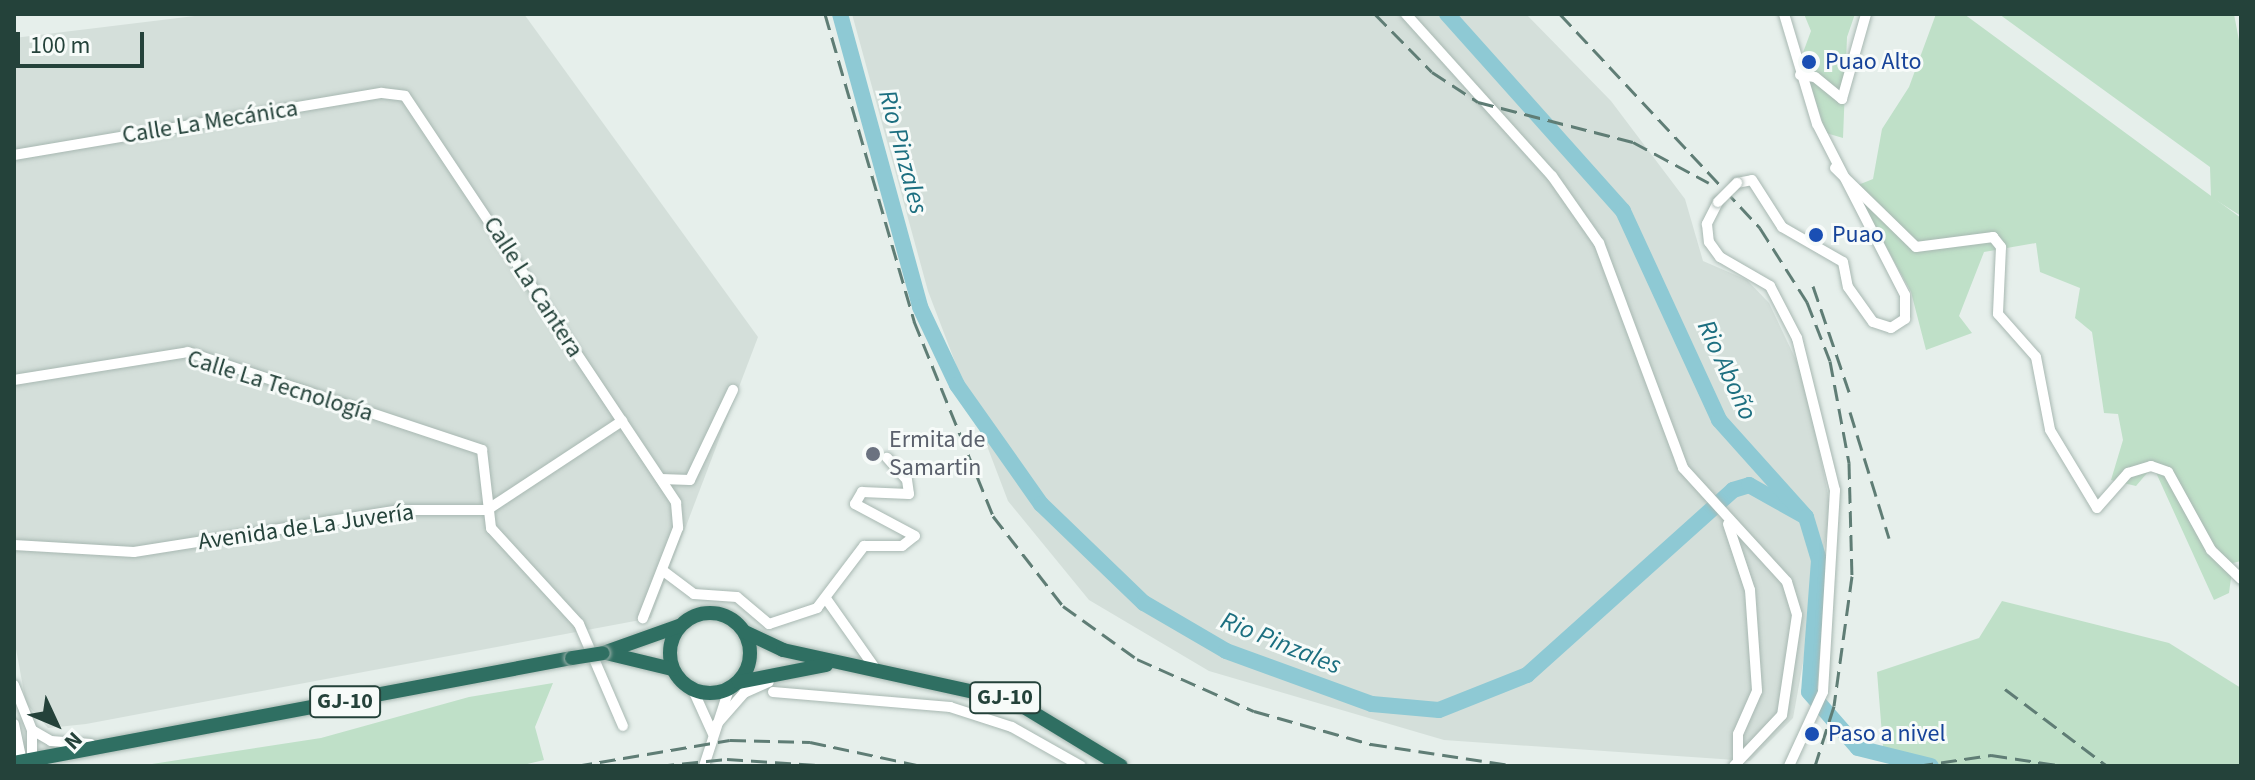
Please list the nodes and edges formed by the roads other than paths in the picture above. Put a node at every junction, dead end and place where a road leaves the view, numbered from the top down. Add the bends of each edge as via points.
1 (1406, 14) edge
2 (1784, 14) edge
3 (1866, 14) edge
4 (1800, 75) junction
5 (405, 96) joint
6 (14, 155) edge
7 (1835, 168) junction
8 (14, 380) edge
9 (733, 390) dead end
10 (622, 421) junction
11 (887, 458) dead end
12 (660, 477) junction
13 (487, 510) junction
14 (1721, 512) junction
15 (18, 548) edge
16 (662, 570) junction
17 (2241, 579) edge
18 (827, 600) junction
19 (643, 618) dead end
20 (679, 626) junction
21 (745, 632) junction
22 (605, 653) junction
23 (834, 665) junction
24 (875, 668) junction
25 (672, 669) junction
26 (14, 685) edge
27 (734, 685) junction
28 (693, 690) junction
29 (773, 692) dead end
30 (14, 724) edge
31 (623, 726) dead end
32 (32, 730) junction
33 (714, 730) junction
34 (117, 745) junction
35 (23, 761) edge
36 (1736, 764) edge
37 (704, 766) edge
38 (1081, 766) edge
39 (1121, 766) edge
40 (1789, 766) edge

1 - 14 street via 1552,176 1599,243 1666,436
2 - 4 street
3 - 4 street via 1842,99 1815,77
4 - 7 street
5 - 6 street, Calle La Mecánica via 382,93
5 - 10 street, Calle La Cantera
7 - 17 street via 1861,185 1916,247 1993,237 2001,247 1998,314 2036,357 2050,430 2097,508 2128,473 2151,466 2168,472 2211,550
7 - 40 street, bridge via 1905,295 1905,319 1891,328 1862,310 1843,262 1782,227 1752,180 1737,183 1718,202 1707,224 1709,242 1720,257 1770,286 1797,338 1816,403 1837,521 1823,692
8 - 13 street, Calle La Tecnología via 188,352 482,450
9 - 12 street via 690,480
10 - 12 street, Calle La Cantera
10 - 13 street
11 - 18 street via 907,480 909,494 862,492 855,504 915,536 902,546 864,546
12 - 16 street, Calle La Cantera via 680,516
13 - 15 street, Avenida de La Juvería via 399,510 134,552
13 - 31 street via 507,550 588,641
14 - 36 street via 1745,564 1757,691 1738,734
14 - 36 street via 1787,582 1797,615 1782,715
16 - 18 street via 694,594 737,597 777,626
16 - 19 street, Calle La Cantera
18 - 24 street
20 - 21 highway, GJ-10 via 719,613
20 - 22 highway, GJ-10
20 - 25 highway
21 - 24 highway, GJ-10 via 783,650
21 - 27 highway via 750,660
22 - 25 highway, GJ-10
22 - 34 highway, GJ-10, bridge
23 - 24 highway, GJ-10
23 - 27 highway, GJ-10 via 800,664
23 - 33 street via 762,684 728,707
24 - 39 highway, GJ-10 via 1014,701
25 - 28 highway
26 - 32 street
27 - 28 highway, GJ-10
27 - 33 street
28 - 33 street
29 - 38 street via 950,707 1012,727
30 - 35 street
32 - 34 street via 65,743
32 - 35 street
33 - 37 street
34 - 35 highway, GJ-10

